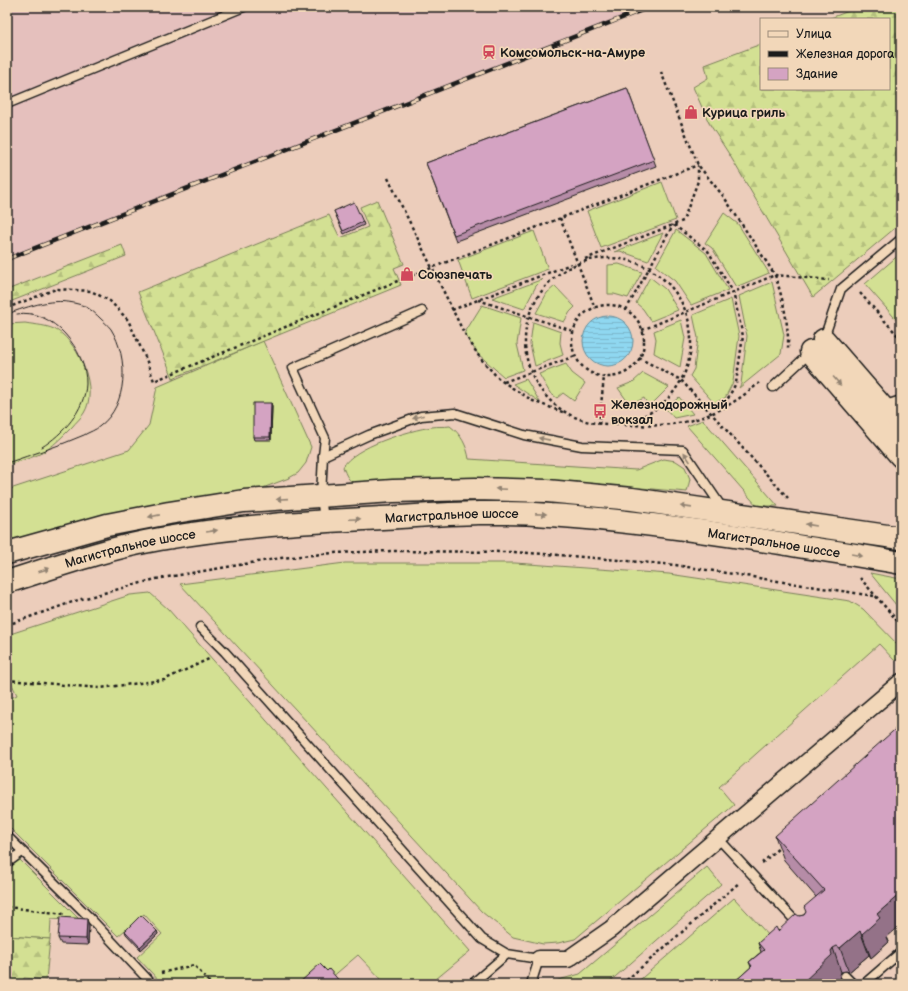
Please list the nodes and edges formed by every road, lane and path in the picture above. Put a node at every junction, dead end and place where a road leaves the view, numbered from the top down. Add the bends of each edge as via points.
1 (244, 7) edge
2 (661, 72) dead end
3 (7, 104) edge
4 (698, 165) junction
5 (388, 178) dead end
6 (560, 218) junction
7 (673, 225) junction
8 (901, 239) edge
9 (577, 262) junction
10 (431, 268) junction
11 (649, 269) junction
12 (775, 276) junction
13 (851, 282) junction
14 (733, 292) junction
15 (478, 300) junction
16 (7, 308) edge
17 (595, 308) junction
18 (452, 310) junction
19 (626, 310) junction
20 (422, 311) dead end
21 (686, 312) junction
22 (528, 316) junction
23 (642, 330) junction
24 (573, 331) junction
25 (901, 339) edge
26 (818, 346) junction
27 (575, 356) junction
28 (787, 356) dead end
29 (639, 358) junction
30 (530, 372) junction
31 (604, 377) junction
32 (681, 380) junction
33 (763, 380) dead end
34 (503, 382) junction
35 (773, 387) dead end
36 (891, 403) edge
37 (722, 408) junction
38 (712, 414) junction
39 (568, 415) junction
40 (599, 424) junction
41 (901, 428) edge
42 (323, 456) junction
43 (901, 456) edge
44 (321, 496) junction
45 (790, 501) dead end
46 (725, 512) junction
47 (324, 521) junction
48 (721, 534) junction
49 (898, 535) edge
50 (7, 553) edge
51 (897, 561) edge
52 (859, 578) dead end
53 (7, 582) edge
54 (874, 596) junction
55 (7, 625) edge
56 (901, 625) edge
57 (200, 627) dead end
58 (225, 652) junction
59 (7, 680) edge
60 (901, 682) edge
61 (7, 836) edge
62 (717, 838) junction
63 (22, 852) junction
64 (7, 863) edge
65 (803, 930) edge
66 (901, 952) edge
67 (507, 954) junction
68 (540, 959) junction
69 (845, 976) edge
70 (152, 984) edge
71 (472, 984) edge
72 (531, 984) edge
73 (853, 984) edge
74 (864, 984) edge

1 - 3 lane
2 - 4 path
4 - 6 path
4 - 7 path via 698,181 683,221
4 - 12 path via 724,197
5 - 10 path
6 - 9 path
6 - 10 path
7 - 9 path
7 - 11 path
7 - 14 path via 708,251
8 - 13 lane
9 - 11 path via 620,258
9 - 15 path
9 - 17 path
9 - 22 path via 563,270 542,290
10 - 16 path via 154,381 128,320 110,301 91,291 56,289
10 - 18 path
11 - 19 path
11 - 21 path via 670,285
12 - 13 path
12 - 14 path
12 - 28 path via 787,320
13 - 25 path
13 - 26 lane via 841,290
14 - 21 path
14 - 37 path via 743,336 736,383
15 - 18 path
15 - 22 path
17 - 19 path via 613,305
17 - 24 path via 588,310 579,319
18 - 34 path via 480,358
19 - 23 path via 635,317
20 - 42 lane via 293,368 325,438
21 - 23 path
21 - 32 path via 692,338 688,367
22 - 24 path
22 - 30 path via 524,344
23 - 29 path via 644,340
24 - 27 path via 571,343
26 - 35 lane
26 - 36 main road
26 -> 43 main road
27 - 30 path
27 - 31 path via 581,366 591,373
29 - 31 path via 637,364 627,372 615,377
29 - 32 path
30 - 34 path
30 - 39 path via 545,397
31 - 40 path
32 - 38 path
32 - 40 path via 674,393 652,412 625,423
33 - 37 path via 739,399
34 - 39 path via 533,401
36 - 41 main road
37 - 38 path
38 - 40 path via 681,423 660,425
38 - 45 path
39 - 40 path
42 - 44 lane
46 -> 42 lane via 683,450 582,446 524,435 455,413 421,416
46 -> 44 main road, Магистральное шоссе via 632,499 548,491 475,488
44 - 47 lane
44 -> 50 main road, Магистральное шоссе via 244,501 169,513 107,525
46 - 48 main road
49 -> 46 main road, Магистральное шоссе
47 -> 48 main road, Магистральное шоссе via 493,513 548,514
53 -> 47 main road, Магистральное шоссе via 103,553 158,540 242,527
48 -> 51 main road, Магистральное шоссе
52 - 54 path
54 - 55 path via 675,565 512,552 392,551 281,558 156,578 78,600
54 - 56 path
57 - 58 lane
58 - 59 path via 164,680 100,688
58 - 67 lane via 482,939
60 - 62 street
61 - 63 lane
62 - 65 lane
62 - 68 street via 610,929 568,959
63 - 64 lane
63 - 70 lane via 89,917
66 - 74 lane
67 - 68 lane
67 - 71 lane
68 - 72 lane
69 - 73 lane

